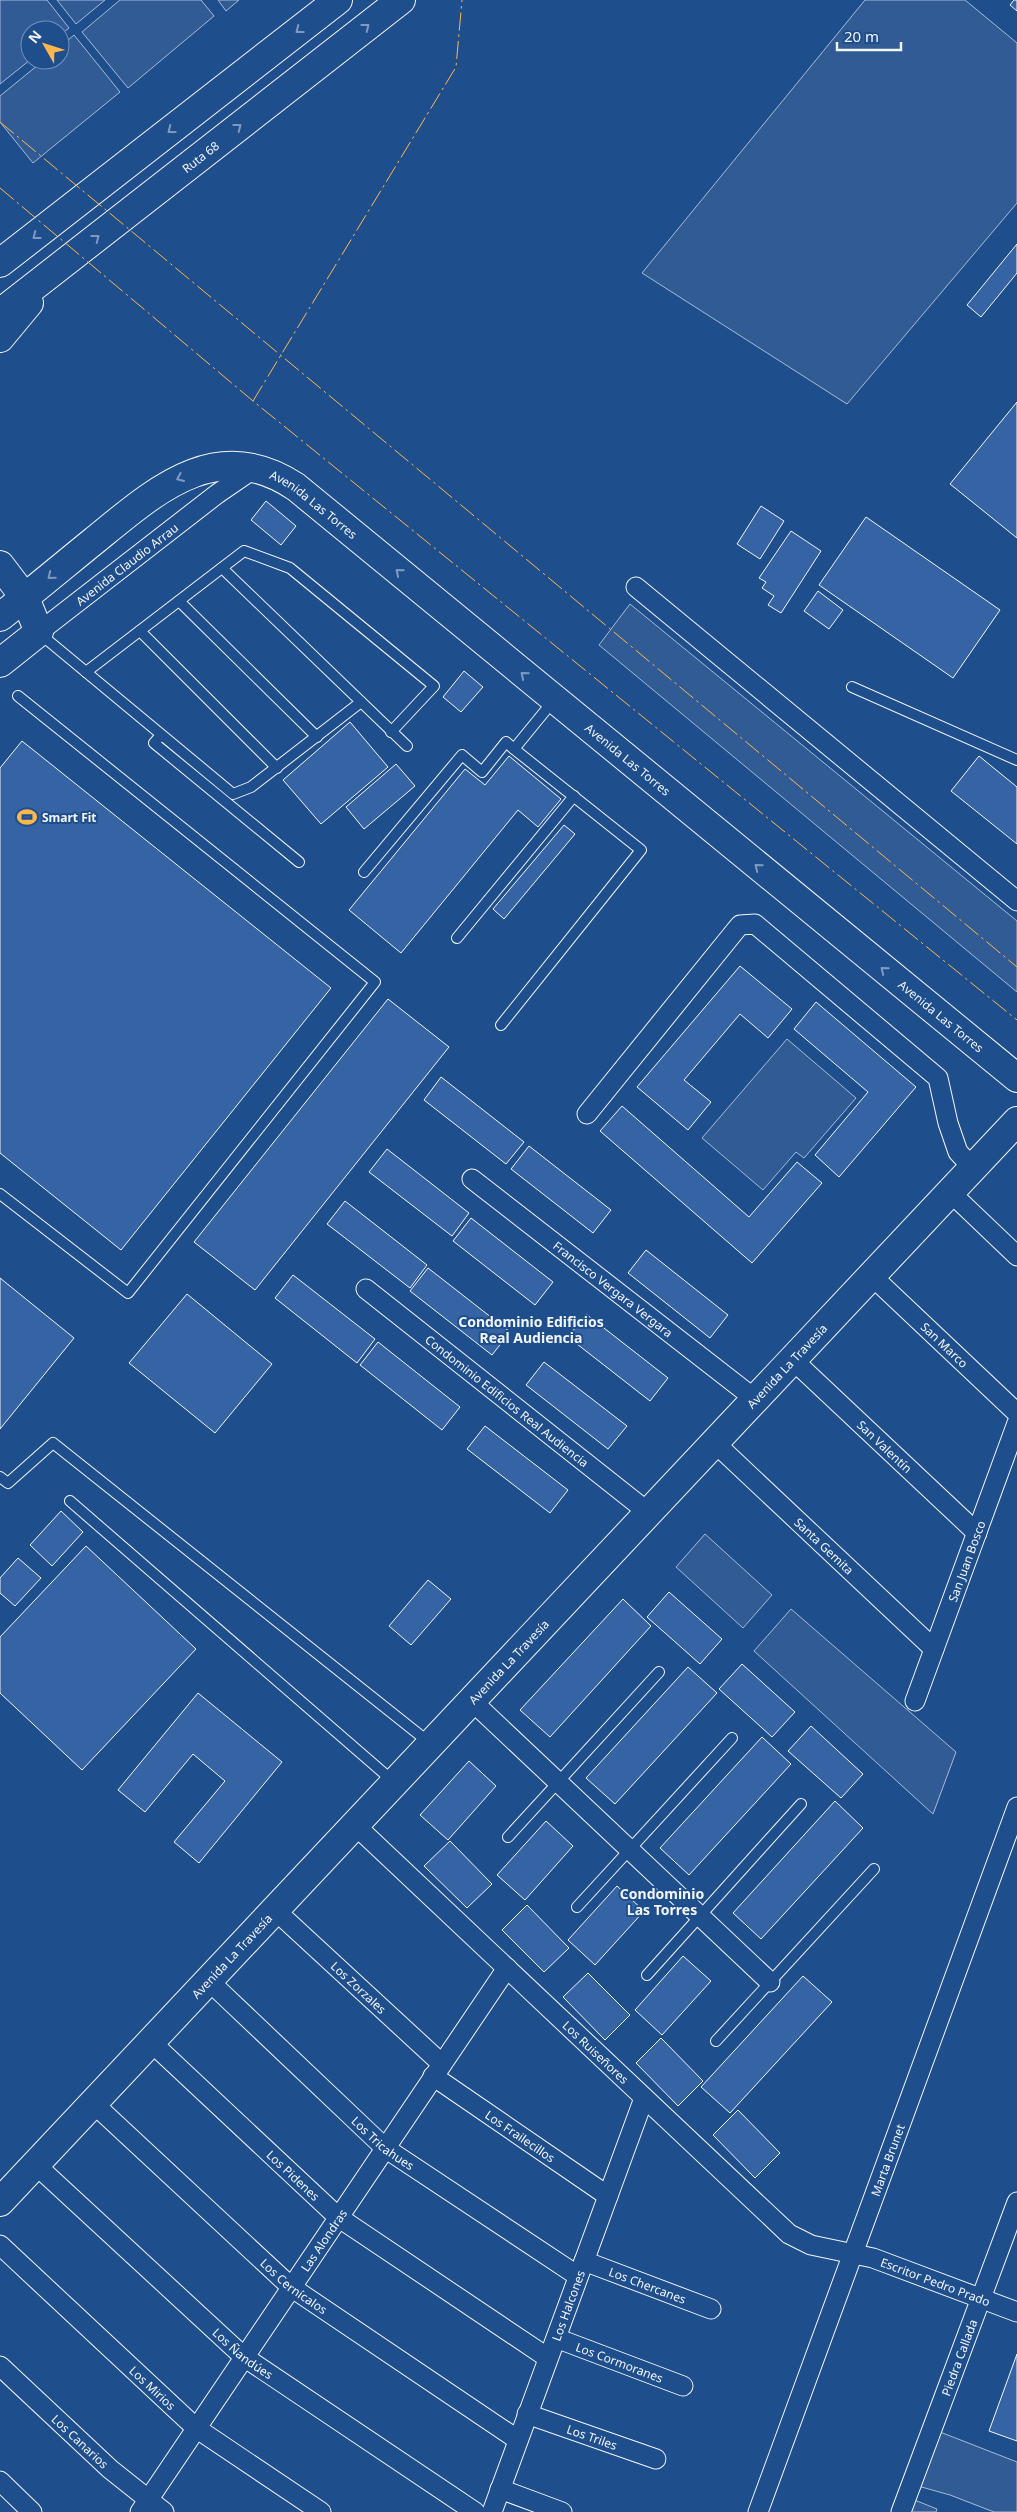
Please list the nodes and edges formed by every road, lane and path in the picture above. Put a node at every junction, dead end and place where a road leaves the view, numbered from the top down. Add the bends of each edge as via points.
1 (338, 0) edge
2 (401, 0) edge
3 (0, 263) edge
4 (58, 268) junction
5 (0, 313) edge
6 (0, 338) edge
7 (255, 468) junction
8 (0, 566) edge
9 (222, 568) junction
10 (636, 587) dead end
11 (25, 598) junction
12 (179, 601) junction
13 (0, 617) edge
14 (140, 631) junction
15 (39, 632) junction
16 (0, 663) edge
17 (86, 672) junction
18 (852, 687) dead end
19 (18, 696) dead end
20 (554, 700) junction
21 (361, 702) junction
22 (391, 732) junction
23 (161, 734) junction
24 (317, 737) junction
25 (406, 746) dead end
26 (514, 748) junction
27 (1017, 760) edge
28 (277, 768) junction
29 (574, 796) junction
30 (299, 862) dead end
31 (364, 872) dead end
32 (1017, 901) edge
33 (457, 938) dead end
34 (501, 1025) dead end
35 (1017, 1078) edge
36 (587, 1114) dead end
37 (1017, 1121) edge
38 (973, 1168) junction
39 (472, 1179) dead end
40 (950, 1192) junction
41 (0, 1194) edge
42 (1017, 1256) edge
43 (872, 1276) junction
44 (366, 1289) dead end
45 (793, 1360) junction
46 (755, 1399) junction
47 (1017, 1413) edge
48 (1017, 1423) edge
49 (715, 1443) junction
50 (0, 1477) edge
51 (70, 1502) dead end
52 (649, 1512) junction
53 (976, 1533) junction
54 (934, 1649) junction
55 (660, 1672) dead end
56 (472, 1701) junction
57 (915, 1701) dead end
58 (732, 1738) dead end
59 (431, 1744) junction
60 (558, 1782) junction
61 (395, 1783) junction
62 (802, 1804) dead end
63 (1017, 1807) edge
64 (355, 1825) junction
65 (508, 1836) dead end
66 (630, 1850) junction
67 (874, 1869) dead end
68 (577, 1907) dead end
69 (275, 1910) junction
70 (700, 1916) junction
71 (507, 1968) junction
72 (647, 1975) dead end
73 (209, 1981) junction
74 (770, 1982) junction
75 (716, 2040) dead end
76 (151, 2042) junction
77 (438, 2070) junction
78 (644, 2098) junction
79 (93, 2103) junction
80 (385, 2148) junction
81 (36, 2164) junction
82 (608, 2196) junction
83 (0, 2202) edge
84 (1017, 2202) edge
85 (338, 2217) junction
86 (0, 2244) edge
87 (853, 2253) junction
88 (581, 2268) junction
89 (291, 2288) junction
90 (981, 2298) junction
91 (711, 2309) dead end
92 (1017, 2312) edge
93 (556, 2338) junction
94 (244, 2357) junction
95 (548, 2358) junction
96 (0, 2366) edge
97 (683, 2386) dead end
98 (528, 2414) junction
99 (196, 2428) junction
100 (518, 2440) junction
101 (656, 2459) dead end
102 (0, 2481) edge
103 (500, 2489) junction
104 (144, 2506) edge
105 (32, 2512) edge
106 (164, 2512) edge
107 (321, 2512) edge
108 (475, 2512) edge
109 (492, 2512) edge
110 (562, 2512) edge
111 (758, 2512) edge
112 (901, 2512) edge

1 -> 3 main road
4 -> 2 main road, Ruta 68
4 - 5 main road, Ruta 68
4 - 6 main road
7 -> 11 main road, Avenida Las Torres via 227,465 182,477 151,494
7 - 15 street, Avenida Claudio Arrau
20 -> 7 main road, Avenida Las Torres via 296,487 273,473
8 - 11 main road
9 - 12 lane
9 - 21 lane
9 - 22 lane via 244,551 290,568 434,686
10 - 32 street
11 - 13 main road
11 - 15 main road
12 - 14 lane
12 - 24 lane
14 - 17 lane
14 - 28 lane
15 - 16 main road, Avenida Claudio Arrau
15 - 17 lane
17 - 23 lane
18 - 27 lane
19 - 41 lane via 375,982 128,1293
20 - 26 lane
35 -> 20 main road, Avenida Las Torres
21 - 22 lane
21 - 24 lane
22 - 25 lane
23 - 28 lane via 233,794 252,787
23 - 30 lane via 154,743
24 - 28 lane
26 - 29 lane
26 - 31 lane via 506,742 482,772 462,755
29 - 33 lane
29 - 34 lane via 641,850
36 - 38 street via 740,924 755,924 938,1078 958,1152
37 - 38 main road, Avenida La Travesía
38 - 40 main road, Avenida La Travesía
39 - 46 street, Francisco Vergara Vergara
40 - 42 street
40 - 43 main road, Avenida La Travesía
43 - 45 main road, Avenida La Travesía
43 - 47 street, San Marco
44 - 52 street, Condominio Edificios Real Audiencia
45 - 46 main road, Avenida La Travesía
45 - 53 street, San Valentín
46 - 49 main road, Avenida La Travesía
48 - 53 street, San Juan Bosco
49 - 52 main road, Avenida La Travesía
49 - 54 street, Santa Gemita
50 - 59 lane via 8,1483 53,1443
51 - 61 lane
52 - 56 main road, Avenida La Travesía
53 - 54 street, San Juan Bosco
54 - 57 street, San Juan Bosco
55 - 60 lane
56 - 59 main road, Avenida La Travesía
56 - 60 street
58 - 66 lane
59 - 61 main road, Avenida La Travesía
60 - 65 lane
60 - 66 street
61 - 64 main road, Avenida La Travesía
62 - 70 lane
63 - 87 street, Marta Brunet
64 - 69 main road, Avenida La Travesía
64 - 71 street, Los Ruiseñores
66 - 68 lane
66 - 70 street
67 - 74 lane
69 - 73 main road, Avenida La Travesía
69 - 77 street, Los Zorzales
70 - 72 lane
70 - 74 street
71 - 77 street, Las Alondras
71 - 78 street, Los Ruiseñores
73 - 76 main road, Avenida La Travesía
73 - 80 street, Los Tricahues
74 - 75 lane
76 - 79 main road, Avenida La Travesía
76 - 85 street, Los Pidenes
77 - 80 street, Las Alondras
77 - 82 street, Los Frailecillos
78 - 82 street, Los Halcones
78 - 87 street, Los Ruiseñores via 789,2234 811,2245
79 - 81 main road, Avenida La Travesía
79 - 89 street, Los Cernícalos
80 - 85 street, Las Alondras
80 - 88 street, Los Tricahues
81 - 83 main road, Avenida La Travesía
81 - 94 street, Los Ñandúes
82 - 88 street, Los Halcones
84 - 90 street, Piedra Callada
85 - 89 street, Las Alondras
85 - 95 street, Los Pidenes
86 - 99 street, Los Mirios
87 - 90 street, Escritor Pedro Prado
87 - 111 street, Marta Brunet
88 - 91 street, Los Chercanes
88 - 93 street, Los Halcones
89 - 94 street, Las Alondras
89 - 100 street, Los Cernícalos
90 - 92 street, Escritor Pedro Prado
90 - 112 street, Piedra Callada
93 - 95 street, Los Halcones
93 - 97 street, Los Cormoranes
94 - 99 street, Las Alondras
94 - 108 street, Los Ñandúes
95 - 98 street, Los Halcones
96 - 104 street, Los Canarios
98 - 100 street, Los Halcones
98 - 101 street, Los Triles
99 - 104 street, Las Alondras
99 - 107 street, Los Mirios
100 - 103 street, Los Halcones
102 - 105 street
103 - 109 street, Los Halcones
103 - 110 street
104 - 106 street, Los Canarios

